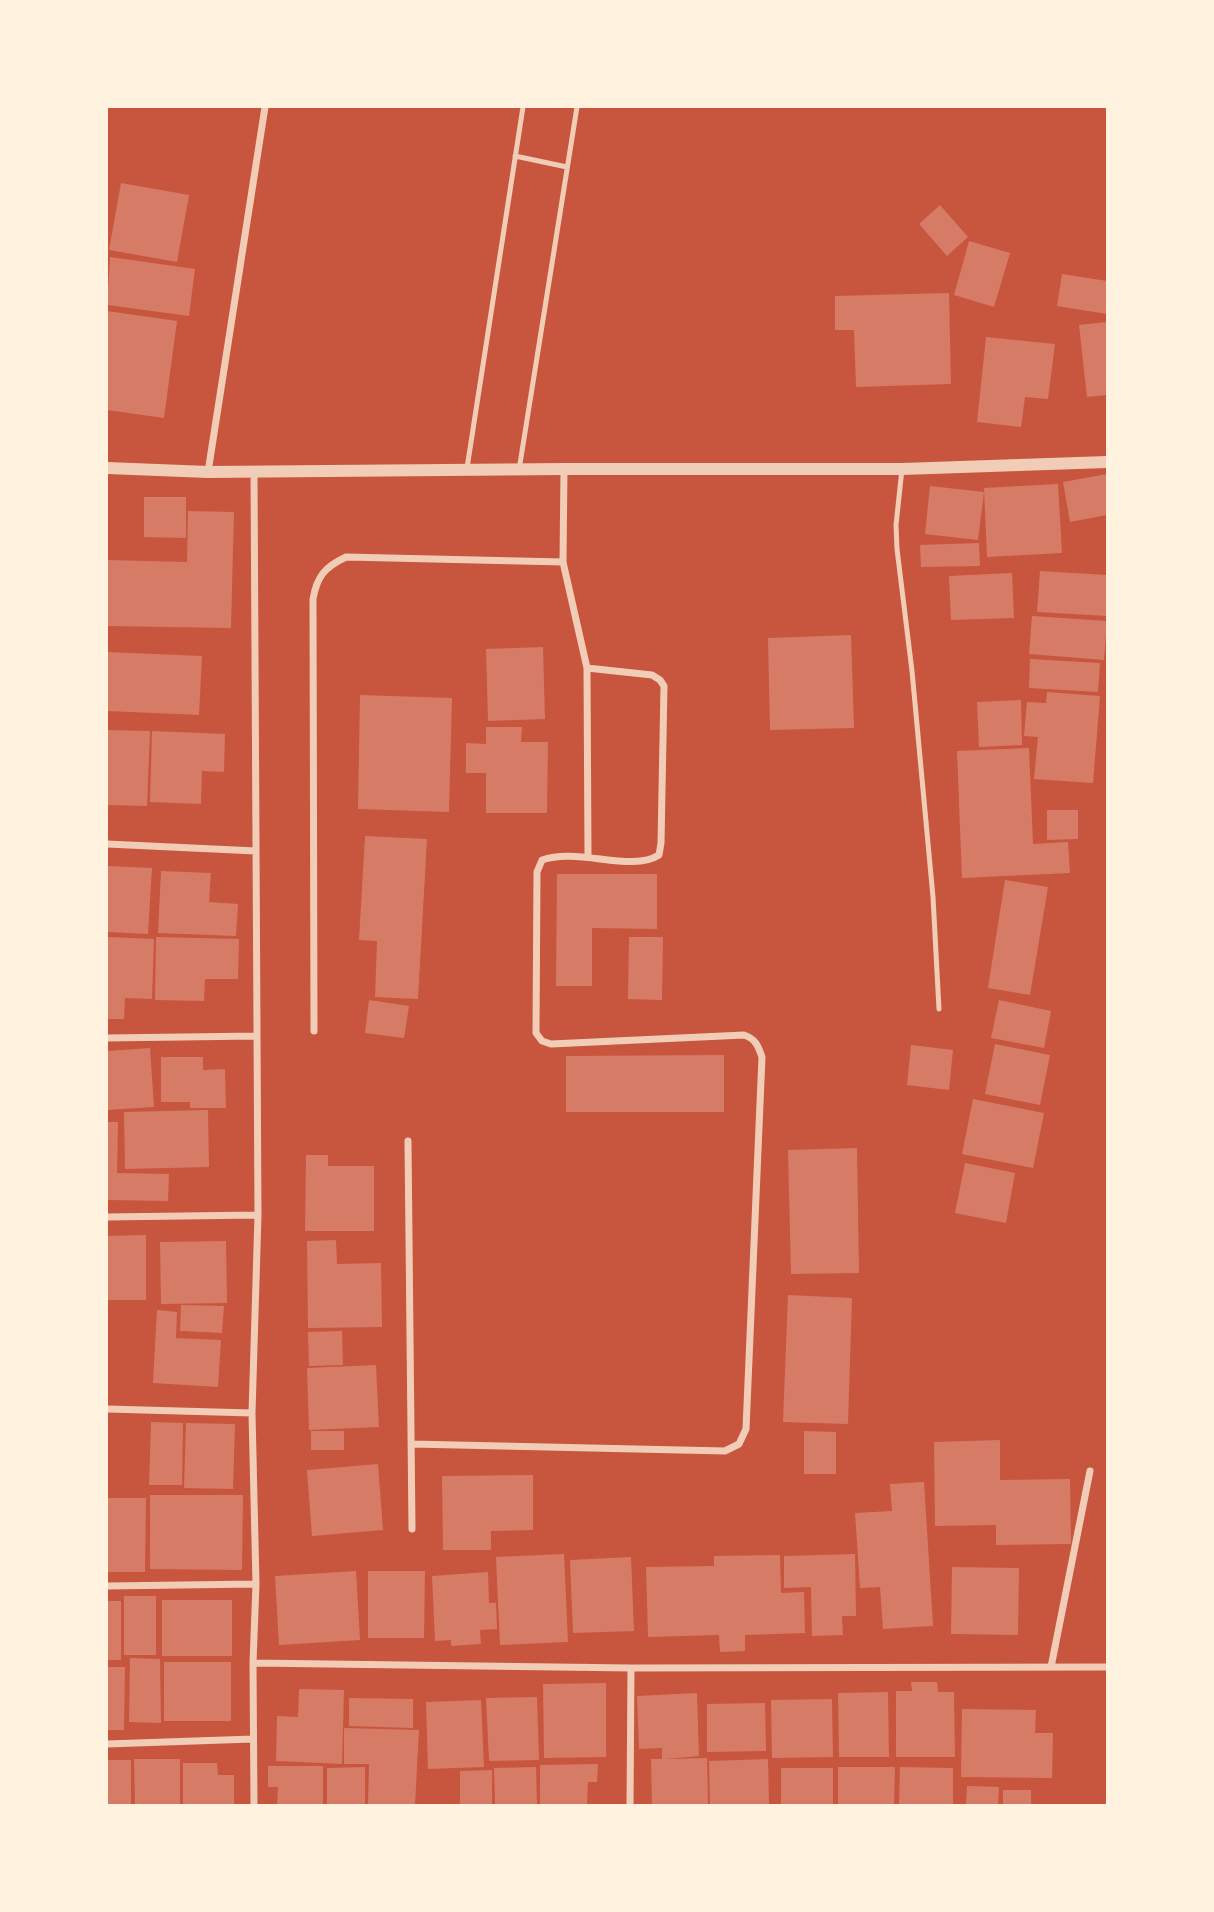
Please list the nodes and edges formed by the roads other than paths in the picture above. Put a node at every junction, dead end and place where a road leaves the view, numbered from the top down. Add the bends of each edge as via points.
1 (265, 107) edge
2 (523, 107) edge
3 (577, 107) edge
4 (515, 156) junction
5 (567, 167) junction
6 (1107, 462) edge
7 (107, 468) edge
8 (565, 469) junction
9 (902, 469) junction
10 (519, 470) junction
11 (467, 471) junction
12 (208, 472) junction
13 (254, 472) junction
14 (563, 562) junction
15 (587, 668) junction
16 (107, 844) edge
17 (256, 851) junction
18 (588, 856) junction
19 (939, 1009) dead end
20 (314, 1031) dead end
21 (257, 1036) junction
22 (107, 1038) edge
23 (408, 1141) dead end
24 (258, 1215) junction
25 (107, 1217) edge
26 (107, 1409) edge
27 (252, 1413) junction
28 (412, 1444) junction
29 (1090, 1471) dead end
30 (412, 1529) dead end
31 (256, 1584) junction
32 (107, 1587) edge
33 (253, 1663) junction
34 (1051, 1667) junction
35 (1107, 1667) edge
36 (631, 1668) junction
37 (253, 1739) junction
38 (107, 1744) edge
39 (254, 1805) edge
40 (630, 1805) edge

1 - 12 street
2 - 4 lane
3 - 5 lane
4 - 5 lane
4 - 11 lane
5 - 10 lane
6 - 9 street
7 - 12 street
8 - 9 street
8 - 10 street
8 - 14 street
9 - 19 lane via 897,549 921,764
10 - 11 street
11 - 13 street
12 - 13 street
13 - 17 street
14 - 15 street
14 - 20 street via 346,557 323,571 316,584
15 - 18 street
15 - 18 street via 652,675 664,686 659,855 637,862
16 - 17 street
17 - 21 street
18 - 28 street via 550,857 542,860 537,872 536,1033 542,1041 744,1035 754,1038 762,1057 746,1429 739,1444 725,1451
21 - 22 street
21 - 24 street
23 - 28 street
24 - 25 street
24 - 27 street
26 - 27 street
27 - 31 street
28 - 30 street
29 - 34 street
31 - 32 street
31 - 33 street
33 - 36 street
33 - 37 street
34 - 35 street
34 - 36 street
36 - 40 street
37 - 38 street
37 - 39 street

